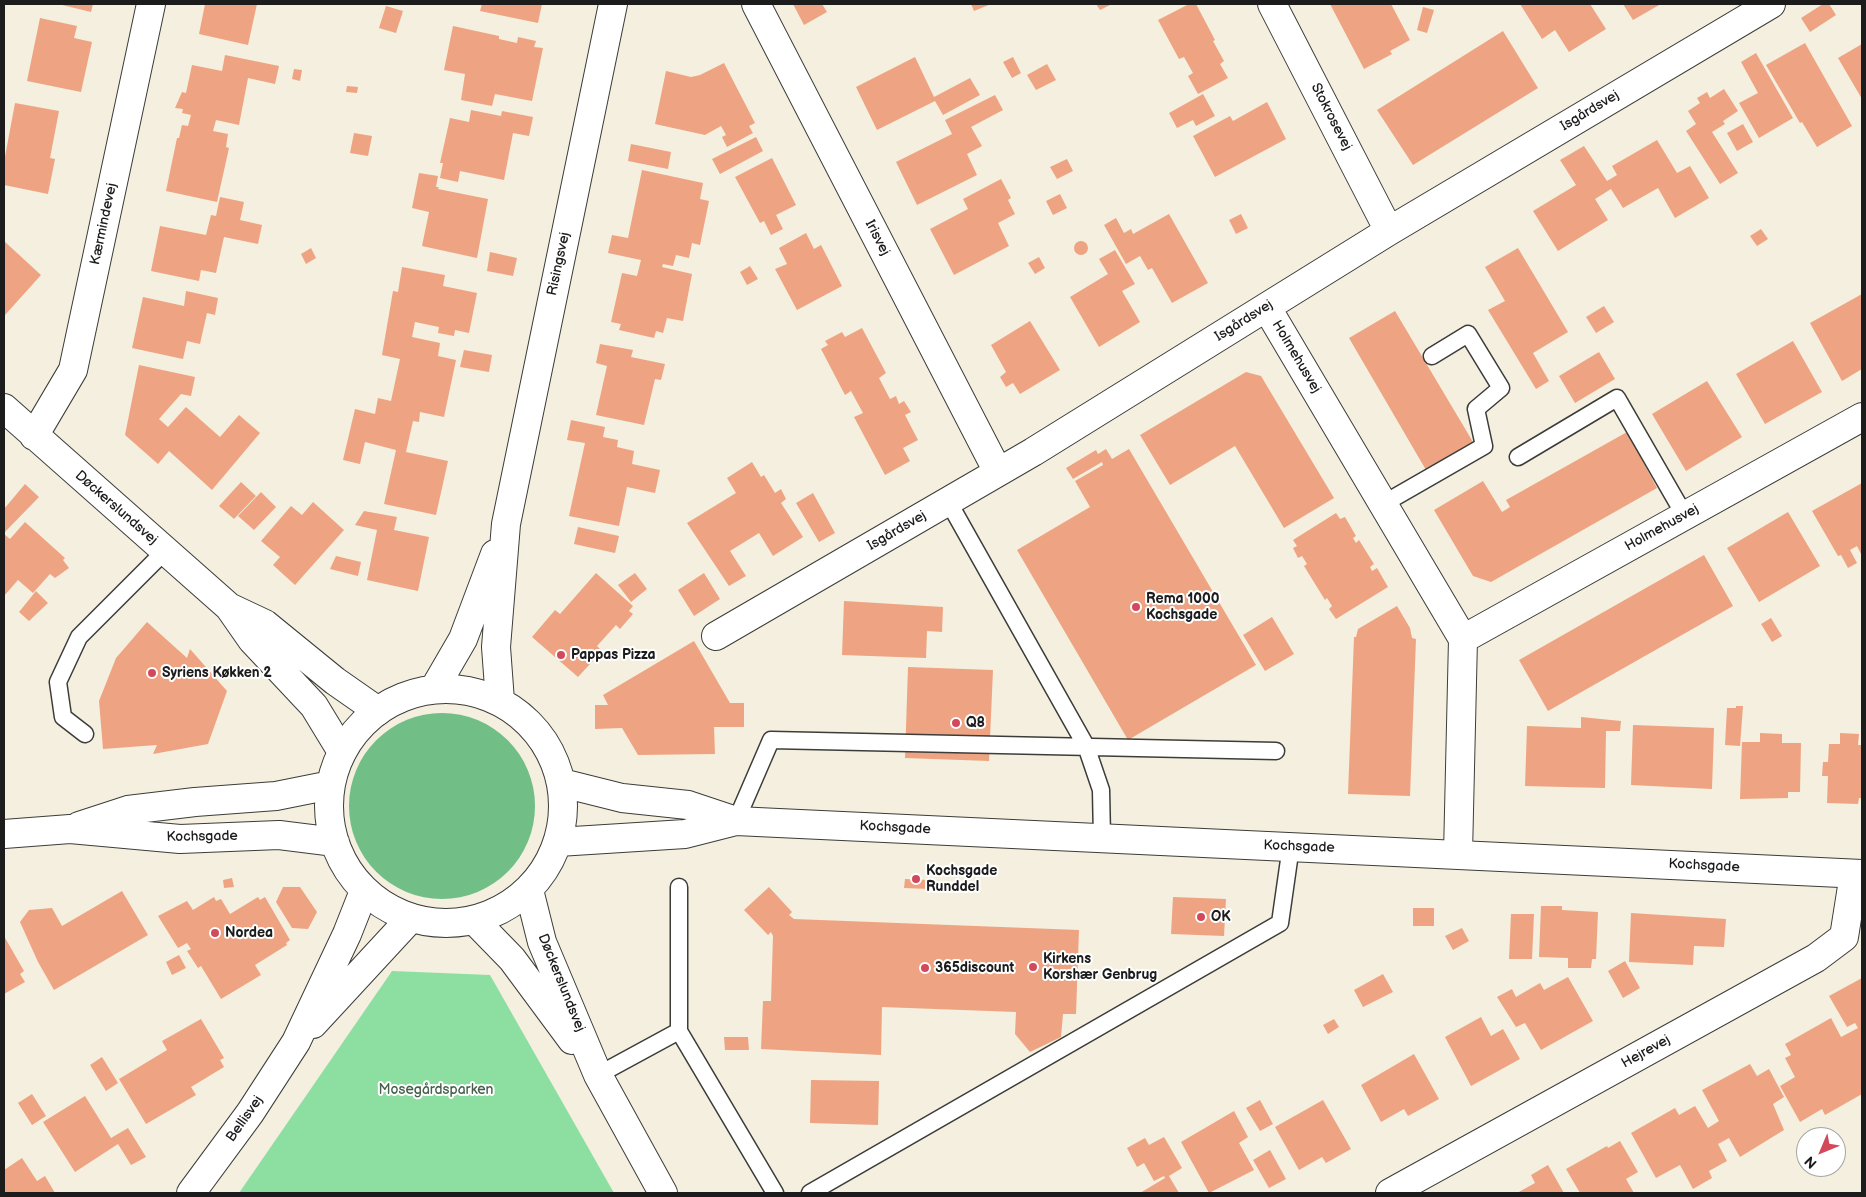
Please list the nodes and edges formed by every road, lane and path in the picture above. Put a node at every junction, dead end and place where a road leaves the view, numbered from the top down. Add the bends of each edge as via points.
1 (150, 4) edge
2 (613, 4) edge
3 (756, 4) edge
4 (1272, 4) edge
5 (1771, 4) edge
6 (1389, 231) junction
7 (1267, 308) junction
8 (1432, 356) dead end
9 (4, 408) edge
10 (1862, 417) edge
11 (34, 436) junction
12 (1518, 458) dead end
13 (998, 472) junction
14 (948, 501) junction
15 (1383, 504) junction
16 (1684, 516) junction
17 (506, 524) junction
18 (166, 551) junction
19 (229, 607) junction
20 (716, 636) dead end
21 (1463, 639) junction
22 (434, 690) junction
23 (500, 701) junction
24 (378, 711) junction
25 (85, 734) dead end
26 (1086, 746) junction
27 (1276, 750) dead end
28 (342, 752) junction
29 (562, 784) junction
30 (331, 785) junction
31 (736, 821) junction
32 (70, 829) junction
33 (4, 834) edge
34 (1102, 838) junction
35 (335, 842) junction
36 (558, 842) junction
37 (1291, 846) junction
38 (1458, 854) junction
39 (1858, 874) edge
40 (679, 887) dead end
41 (529, 890) junction
42 (364, 891) junction
43 (411, 918) junction
44 (475, 921) junction
45 (679, 1031) junction
46 (296, 1042) junction
47 (598, 1075) junction
48 (192, 1193) edge
49 (663, 1193) edge
50 (775, 1193) edge
51 (810, 1193) edge
52 (1390, 1193) edge

1 - 11 street, Kærmindevej via 73,370
2 - 17 street, Risingsvej
3 - 13 street, Irisvej
4 - 6 street, Stokrosevej
5 - 6 street, Isgårdsvej
6 - 7 street, Isgårdsvej
7 - 13 street, Isgårdsvej
7 - 15 street, Holmehusvej
8 - 15 lane via 1468,334 1501,388 1476,409 1484,446
9 - 11 street, Døckerslundsvej
10 - 16 street, Holmehusvej
11 - 18 street, Døckerslundsvej
12 - 16 lane via 1617,398
13 - 14 street, Isgårdsvej
14 - 20 street, Isgårdsvej
14 - 26 lane
15 - 21 street, Holmehusvej
16 - 21 street, Holmehusvej
17 - 22 street, Risingsvej via 463,639
17 - 23 street, Risingsvej via 496,647
18 - 19 street, Døckerslundsvej
18 - 25 lane via 79,637 58,682 63,717
19 - 24 street, Døckerslundsvej via 266,624 335,681
19 - 28 street, Døckerslundsvej via 252,640 314,706
21 - 38 street
22 - 23 street via 469,690
22 - 24 street via 396,700
23 - 29 street via 539,735
24 - 28 street via 360,727
26 - 27 lane
26 - 31 lane via 770,740
26 - 34 lane via 1101,790
28 - 30 street
29 - 31 street, Kochsgade via 622,798 688,805
29 - 36 street
30 - 32 street, Kochsgade via 276,796 128,810
30 - 35 street via 329,813
31 - 34 street, Kochsgade
31 - 36 street, Kochsgade via 685,834
32 - 33 street, Kochsgade
32 - 35 street, Kochsgade via 180,839 279,835
34 - 37 street, Kochsgade
35 - 42 street via 339,854
36 - 41 street via 548,866
37 - 38 street, Kochsgade
37 - 51 lane via 1280,923
38 - 39 street, Kochsgade
39 - 52 street, Hejrevej via 1844,937 1816,958
40 - 45 lane
41 - 44 street via 506,908
41 - 47 street, Døckerslundsvej via 542,942
42 - 43 street
42 - 46 street, Bellisvej
43 - 44 street via 441,924
43 - 46 street, Bellisvej
44 - 47 street, Døckerslundsvej via 512,959
45 - 47 lane
45 - 50 lane
46 - 48 street, Bellisvej
47 - 49 street, Døckerslundsvej

